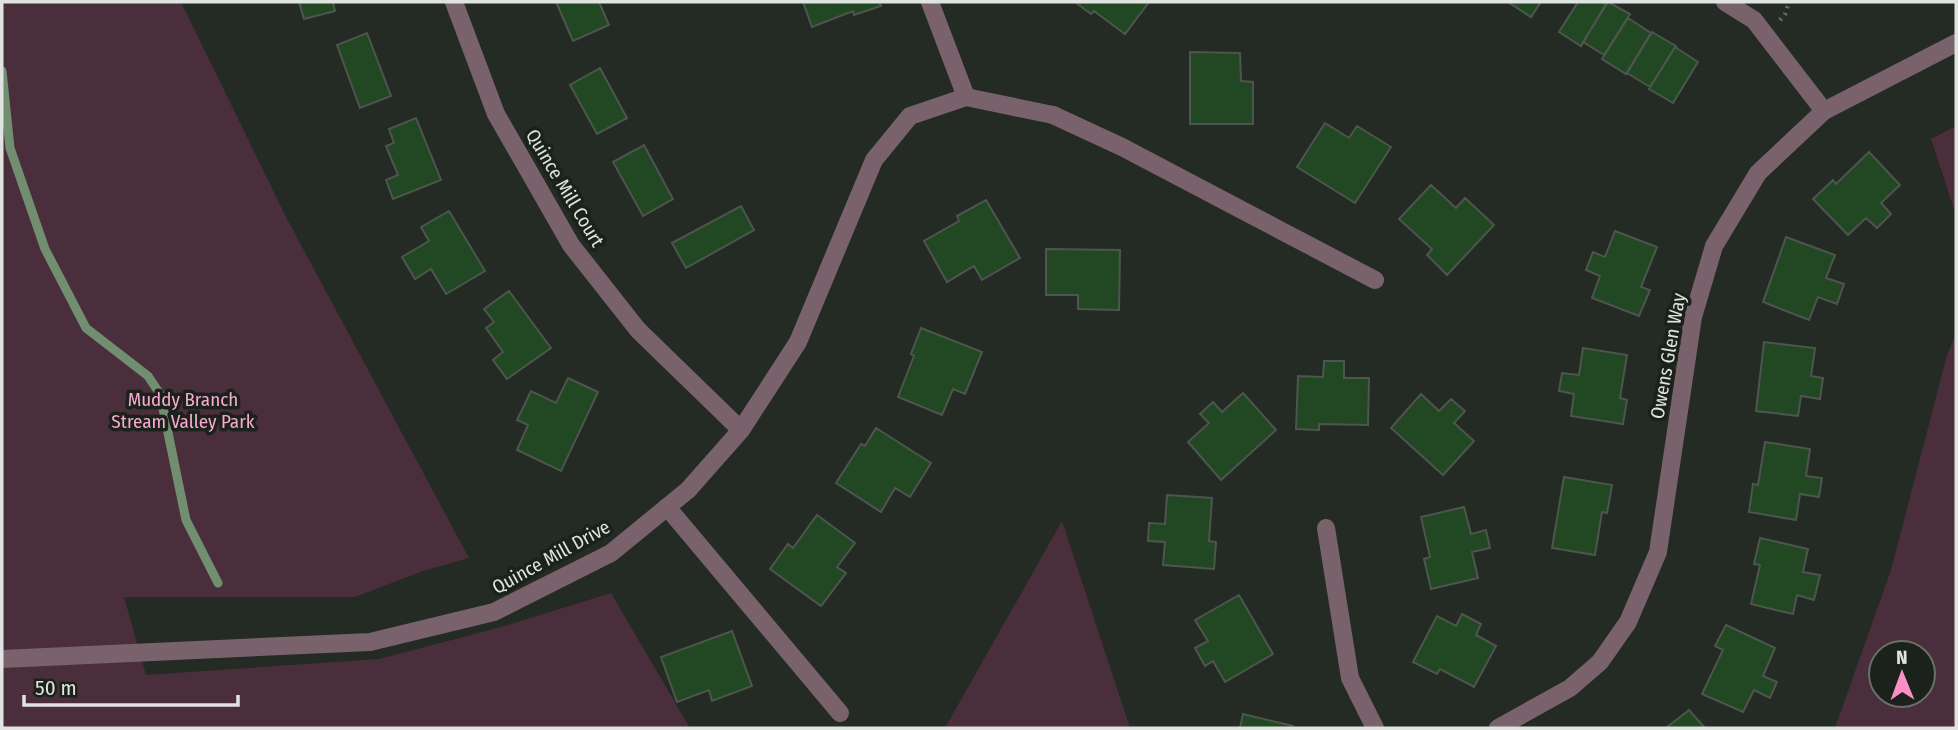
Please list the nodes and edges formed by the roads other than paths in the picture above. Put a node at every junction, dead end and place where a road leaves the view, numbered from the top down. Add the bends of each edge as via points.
1 (454, 2) edge
2 (930, 2) edge
3 (1726, 2) edge
4 (1956, 43) edge
5 (966, 97) junction
6 (1824, 111) junction
7 (1376, 280) dead end
8 (741, 430) junction
9 (667, 507) junction
10 (1326, 528) dead end
11 (2, 659) edge
12 (840, 713) dead end
13 (1375, 728) edge
14 (1498, 728) edge

1 - 8 street, Quince Mill Court via 496,114 571,245 638,330
2 - 5 street
3 - 6 street via 1754,20
4 - 6 street, Owens Glen Way
5 - 7 street via 1054,115
5 - 8 street, Quince Mill Drive via 910,116 874,160 798,342
6 - 14 street, Owens Glen Way via 1758,173 1714,246 1693,317 1658,552 1628,622 1601,662 1570,688
8 - 9 street, Quince Mill Drive
9 - 11 street, Quince Mill Drive via 611,553 494,612 370,642
9 - 12 street
10 - 13 street via 1350,678

